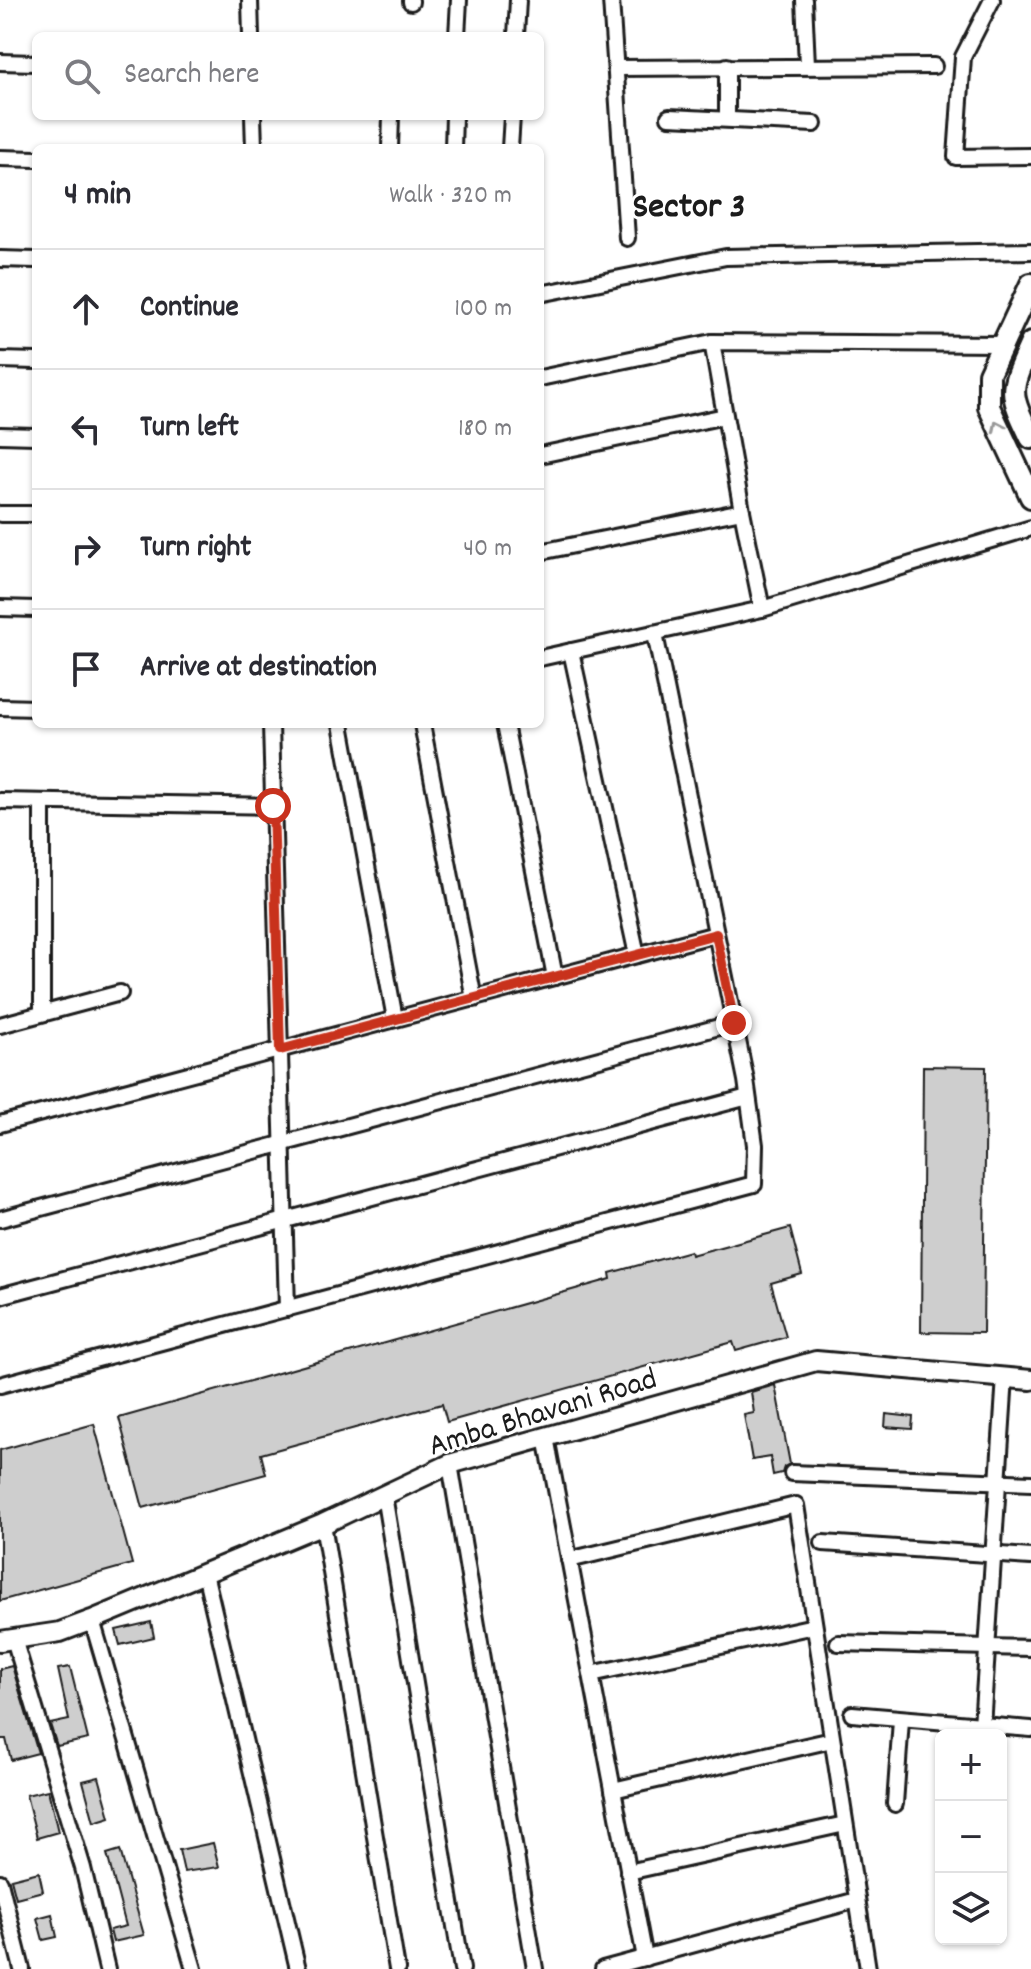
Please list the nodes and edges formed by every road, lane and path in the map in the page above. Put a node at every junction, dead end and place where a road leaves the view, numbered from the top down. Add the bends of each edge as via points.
1 (250, 0) edge
2 (459, 0) edge
3 (518, 0) edge
4 (611, 0) edge
5 (804, 0) edge
6 (992, 0) edge
7 (251, 32) edge
8 (457, 32) edge
9 (516, 32) edge
10 (0, 62) edge
11 (32, 63) edge
12 (807, 65) junction
13 (727, 66) junction
14 (934, 66) dead end
15 (616, 68) junction
16 (669, 117) dead end
17 (727, 119) junction
18 (253, 120) edge
19 (391, 120) edge
20 (454, 120) edge
21 (512, 120) edge
22 (814, 124) dead end
23 (254, 144) edge
24 (390, 144) edge
25 (453, 144) edge
26 (510, 144) edge
27 (1031, 156) edge
28 (0, 158) edge
29 (32, 159) edge
30 (627, 238) dead end
31 (1031, 251) edge
32 (0, 259) edge
33 (32, 260) edge
34 (1031, 284) edge
35 (544, 293) edge
36 (712, 342) junction
37 (1031, 343) edge
38 (1003, 344) junction
39 (0, 360) edge
40 (32, 361) edge
41 (544, 377) edge
42 (1022, 381) edge
43 (725, 416) junction
44 (0, 435) edge
45 (32, 436) edge
46 (1031, 438) edge
47 (544, 454) edge
48 (1031, 497) edge
49 (742, 511) junction
50 (0, 514) edge
51 (32, 514) edge
52 (1031, 528) edge
53 (544, 551) edge
54 (0, 608) edge
55 (32, 609) edge
56 (762, 609) junction
57 (655, 634) junction
58 (571, 651) junction
59 (544, 657) edge
60 (0, 707) edge
61 (32, 708) edge
62 (271, 728) edge
63 (342, 728) edge
64 (423, 728) edge
65 (506, 728) edge
66 (0, 801) edge
67 (42, 802) junction
68 (273, 806) junction
69 (716, 934) junction
70 (637, 955) junction
71 (555, 977) junction
72 (120, 993) dead end
73 (474, 999) junction
74 (42, 1013) junction
75 (395, 1019) junction
76 (734, 1023) junction
77 (0, 1025) edge
78 (280, 1050) junction
79 (748, 1097) junction
80 (0, 1124) edge
81 (282, 1143) junction
82 (0, 1219) edge
83 (285, 1221) junction
84 (0, 1296) edge
85 (287, 1309) junction
86 (1005, 1377) junction
87 (1031, 1380) edge
88 (0, 1385) edge
89 (546, 1437) junction
90 (450, 1464) junction
91 (792, 1473) dead end
92 (999, 1483) junction
93 (1031, 1483) edge
94 (384, 1495) junction
95 (323, 1524) junction
96 (823, 1543) dead end
97 (993, 1554) junction
98 (1031, 1557) edge
99 (569, 1560) junction
100 (205, 1573) junction
101 (92, 1620) junction
102 (814, 1626) junction
103 (7, 1640) edge
104 (838, 1643) dead end
105 (990, 1646) junction
106 (1031, 1648) edge
107 (591, 1674) junction
108 (852, 1714) dead end
109 (901, 1720) junction
110 (982, 1726) junction
111 (1031, 1729) edge
112 (832, 1740) junction
113 (613, 1790) junction
114 (895, 1804) dead end
115 (845, 1824) junction
116 (628, 1872) junction
117 (0, 1882) edge
118 (857, 1900) junction
119 (645, 1958) junction
120 (22, 1969) edge
121 (107, 1969) edge
122 (194, 1969) edge
123 (298, 1969) edge
124 (397, 1969) edge
125 (462, 1969) edge
126 (535, 1969) edge
127 (603, 1969) edge
128 (868, 1969) edge

1 - 7 street
2 - 8 street
3 - 9 street
4 - 15 street
5 - 12 street
6 - 27 street via 963,57 956,157
10 - 11 street
12 - 13 street
12 - 14 street
13 - 15 street
13 - 17 street
15 - 30 street
16 - 17 street
17 - 22 street
18 - 23 street
19 - 24 street
20 - 25 street
21 - 26 street
28 - 29 street
31 - 35 street via 726,257
32 - 33 street
34 - 38 main road
36 - 38 street
36 - 41 street
36 - 43 street
37 - 42 main road
48 -> 38 main road via 989,407 989,374
39 - 40 street
42 - 46 main road via 1014,401
43 - 47 street
43 - 49 street
44 - 45 street
49 - 53 street
49 - 56 street
50 - 51 street
52 - 56 street
54 - 55 street
56 - 57 street
57 - 58 street
57 - 69 street
58 - 59 street
58 - 70 street
60 - 61 street
62 - 68 street
63 - 75 street
64 - 73 street
65 - 71 street
66 - 67 street
67 - 68 street
67 - 74 street
68 - 78 street
69 - 70 street
69 - 76 street
70 - 71 street
71 - 73 street
72 - 74 street
73 - 75 street
74 - 77 street
75 - 78 street
76 - 79 street
76 - 81 street
78 - 80 street
78 - 81 street
79 - 83 street
79 - 85 street via 754,1184
81 - 82 street
81 - 83 street
83 - 84 street
83 - 85 street
85 - 88 street
86 - 87 street, Amba Bhavani Road
86 - 89 street, Amba Bhavani Road via 816,1361
86 - 92 street
89 - 90 street, Amba Bhavani Road
89 - 99 street
90 - 94 street, Amba Bhavani Road
90 - 126 street
91 - 92 street
92 - 93 street
92 - 97 street
94 - 95 street, Amba Bhavani Road
94 - 125 street
95 - 100 street, Amba Bhavani Road
95 - 124 street
96 - 97 street
97 - 98 street
97 - 105 street
99 - 102 street via 796,1505
99 - 107 street
100 - 101 street, Amba Bhavani Road
100 - 123 street
101 - 103 street, Amba Bhavani Road via 60,1632
101 - 122 street
102 - 107 street
102 - 112 street
103 - 121 street via 83,1868
104 - 105 street
105 - 106 street
105 - 110 street
107 - 113 street
108 - 109 street
109 - 110 street
109 - 114 street
110 - 111 street
112 - 113 street
112 - 115 street
113 - 116 street
115 - 116 street
115 - 118 street
116 - 119 street
117 - 120 street
118 - 119 street
118 - 128 street
119 - 127 street

